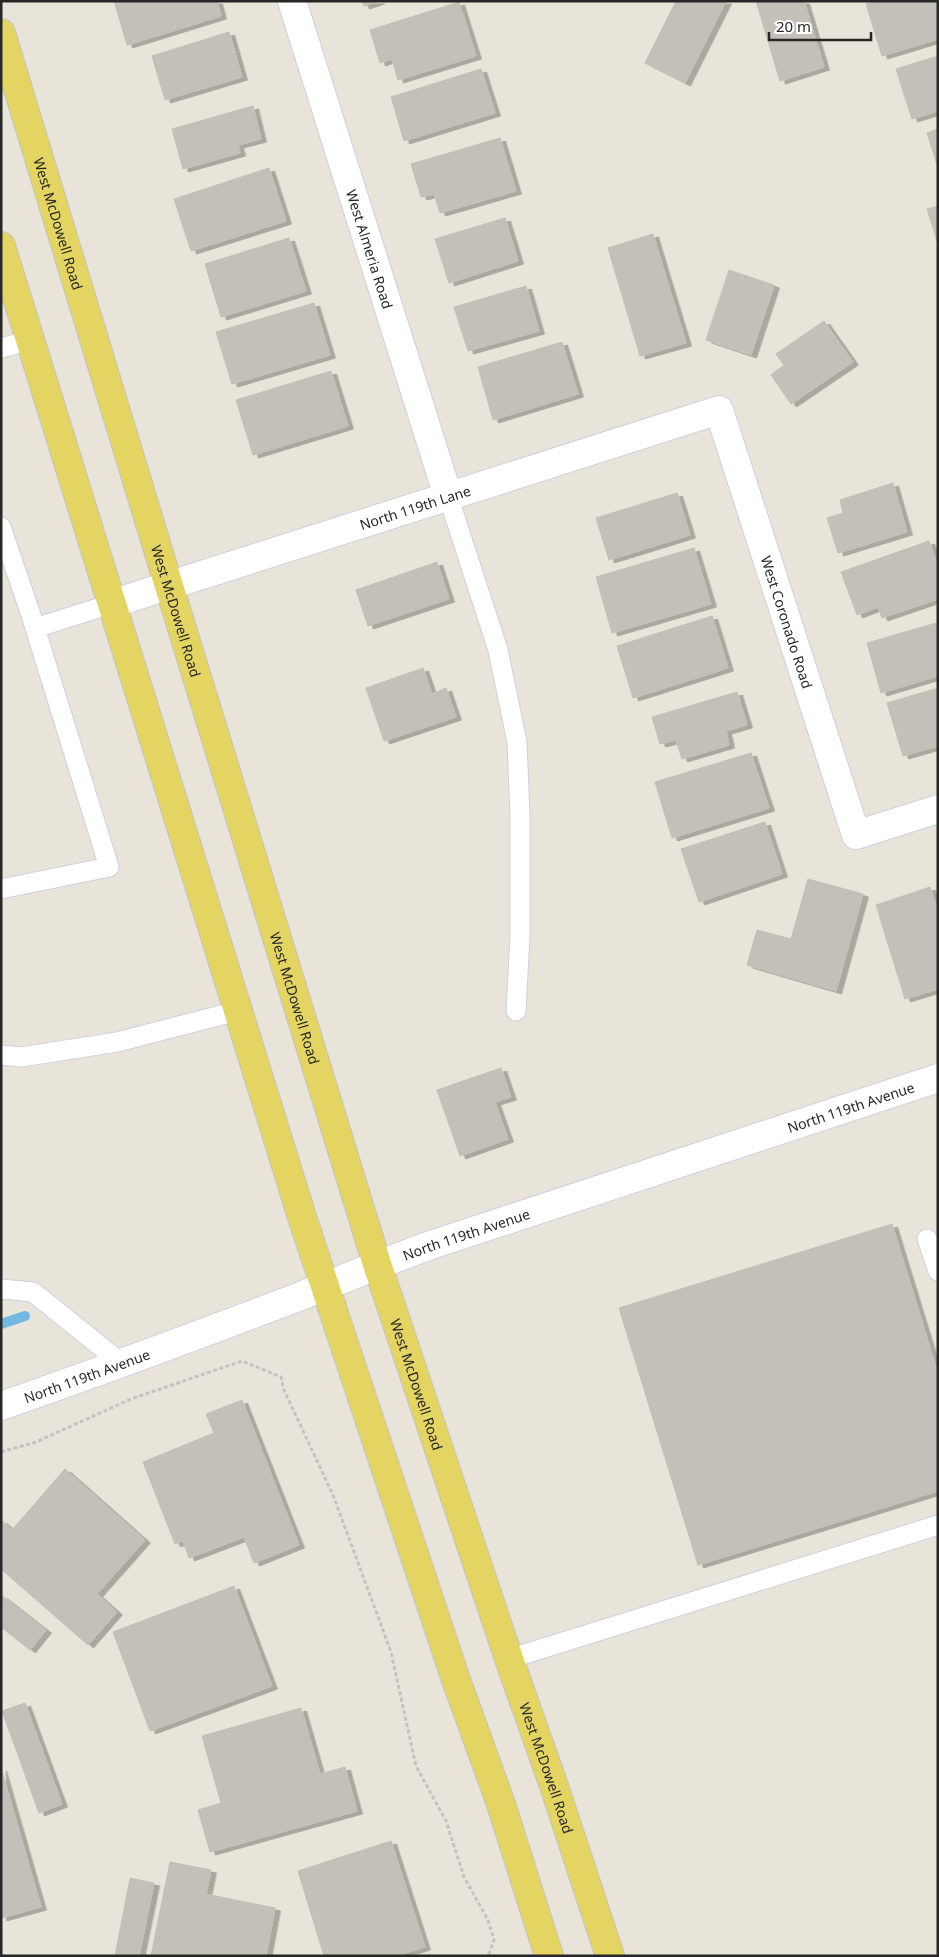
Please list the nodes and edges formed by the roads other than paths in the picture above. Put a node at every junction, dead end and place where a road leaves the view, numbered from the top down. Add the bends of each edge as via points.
1 (292, 1) edge
2 (1, 33) edge
3 (1, 246) edge
4 (30, 340) junction
5 (1, 348) edge
6 (719, 410) joint
7 (448, 496) junction
8 (1, 527) edge
9 (168, 586) junction
10 (111, 604) junction
11 (35, 628) junction
12 (938, 809) edge
13 (1, 889) edge
14 (238, 1011) junction
15 (516, 1011) dead end
16 (1, 1055) edge
17 (938, 1078) edge
18 (927, 1239) dead end
19 (378, 1264) junction
20 (938, 1271) edge
21 (324, 1287) junction
22 (1, 1289) edge
23 (121, 1363) junction
24 (1, 1406) edge
25 (938, 1525) edge
26 (509, 1659) junction
27 (549, 1956) edge
28 (610, 1956) edge

1 - 7 street, West Almeria Road
2 - 9 main road, West McDowell Road
3 - 4 main road
4 - 5 lane
4 - 10 main road
6 - 7 street, North 119th Lane
6 - 12 street, West Coronado Road via 856,835
7 - 9 street, North 119th Lane
7 - 15 lane via 498,650 517,742 520,937
8 - 11 lane
9 - 10 street, North 119th Lane
9 - 19 main road, West McDowell Road
10 - 11 lane
10 - 14 main road
11 - 13 lane via 109,866
14 - 16 lane via 117,1042 21,1057
14 - 21 main road
17 - 19 street, North 119th Avenue
18 - 20 lane
19 - 21 street, North 119th Avenue
19 - 26 main road, West McDowell Road
21 - 23 street, North 119th Avenue
21 - 27 main road via 501,1804
22 - 23 lane via 32,1292
23 - 24 street, North 119th Avenue
25 - 26 lane
26 - 28 main road, West McDowell Road

